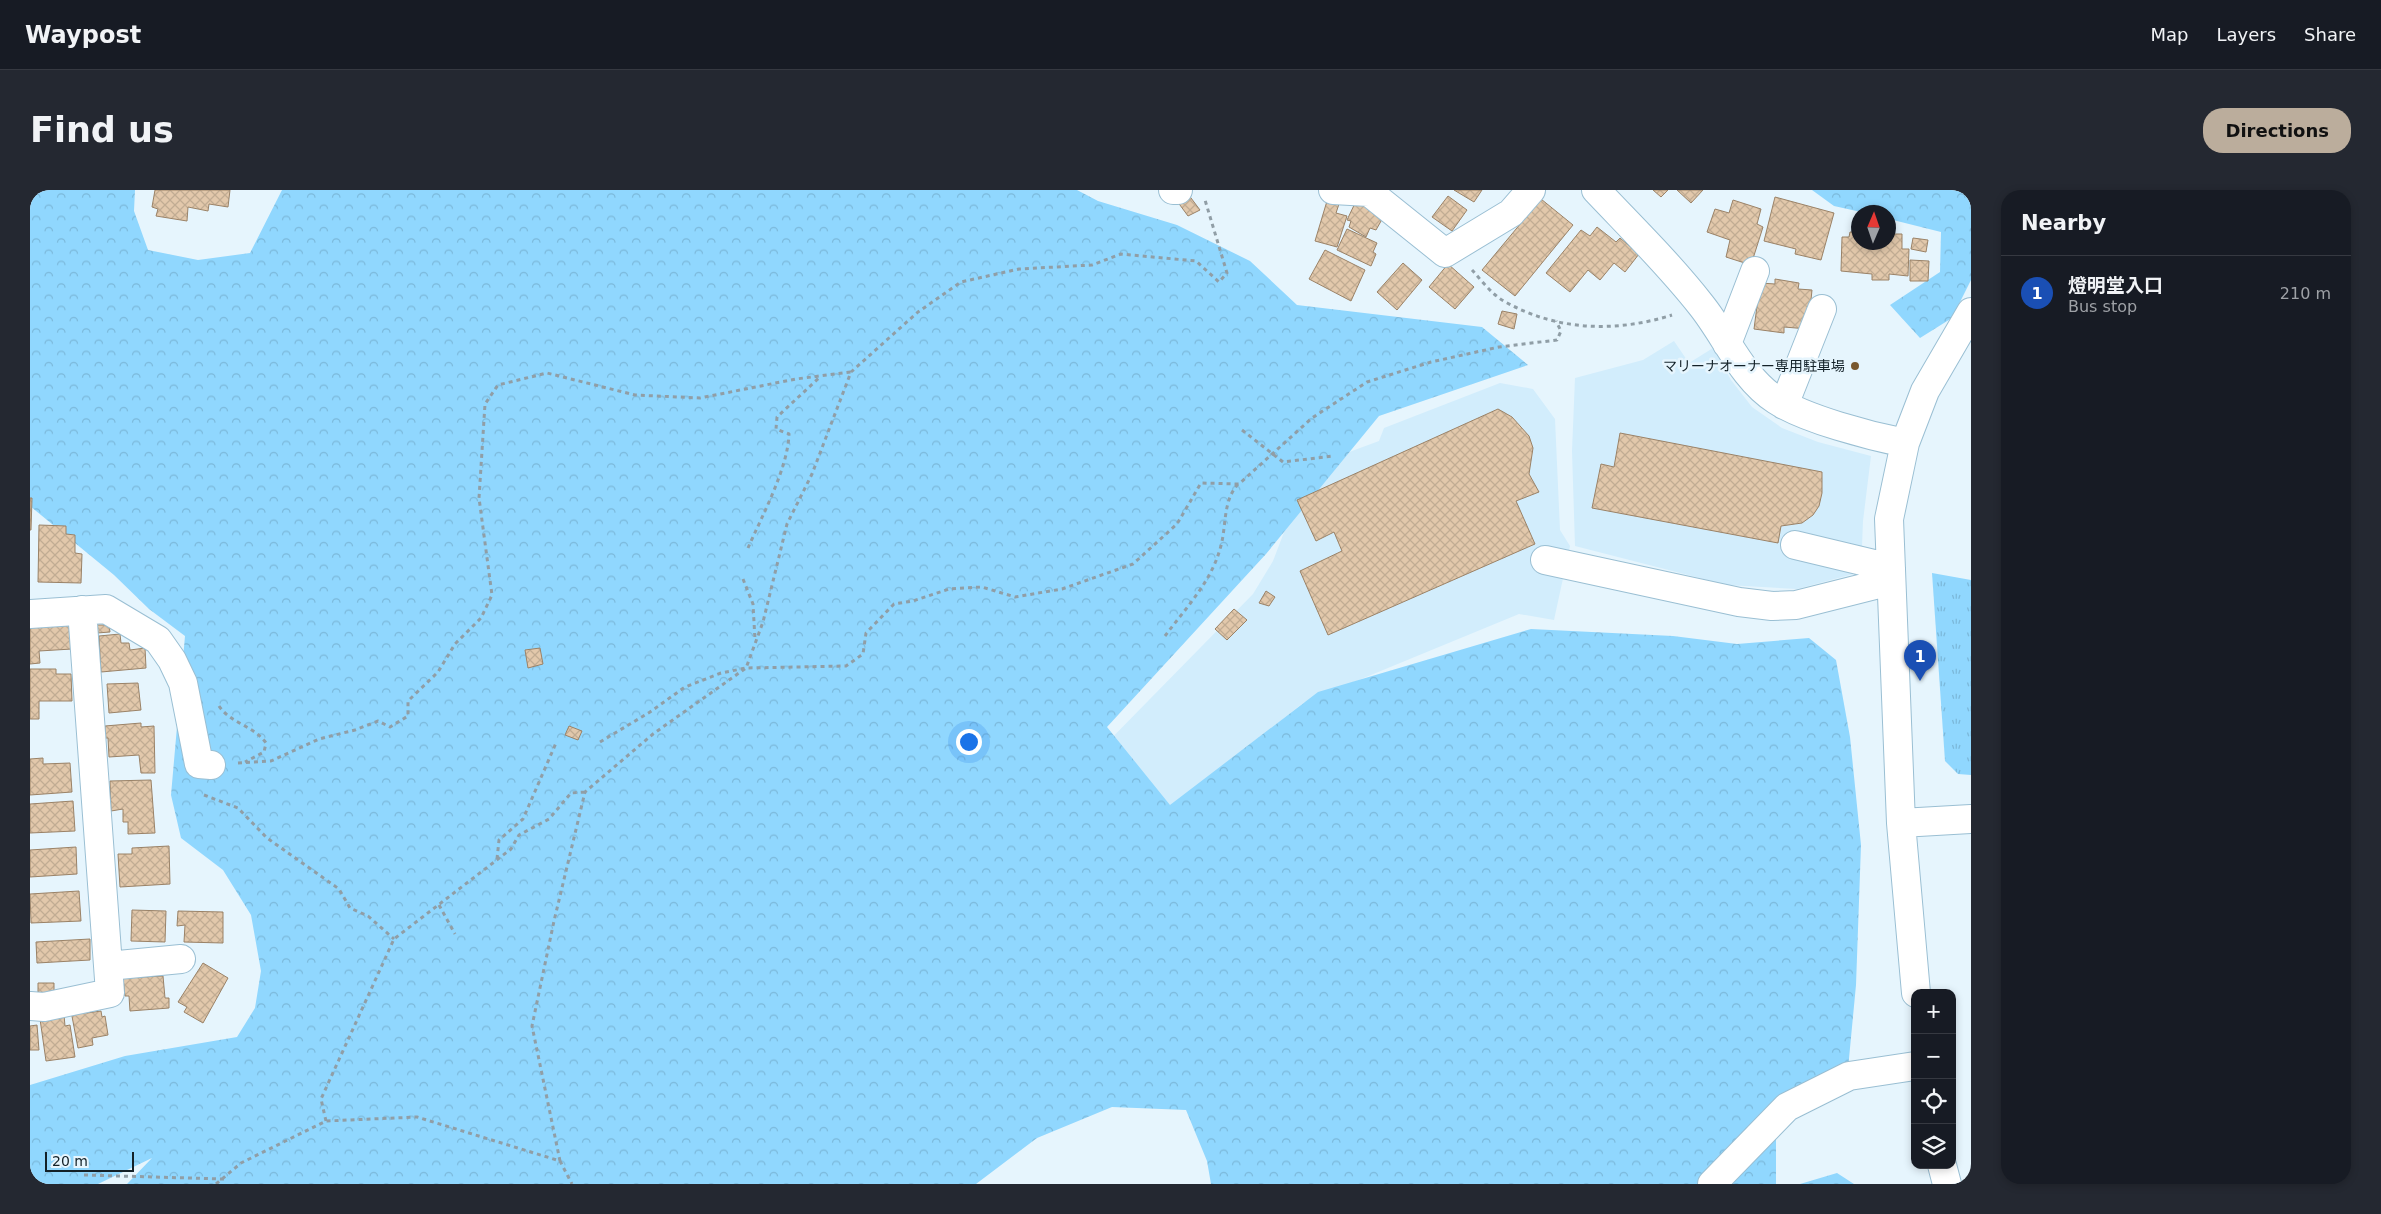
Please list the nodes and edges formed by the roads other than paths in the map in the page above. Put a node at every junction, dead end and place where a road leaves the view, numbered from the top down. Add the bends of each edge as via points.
1 (1173, 190) edge
2 (1333, 190) edge
3 (1531, 190) edge
4 (1596, 190) edge
5 (1369, 191) edge
6 (1190, 192) edge
7 (1755, 271) dead end
8 (1822, 309) dead end
9 (1971, 312) edge
10 (1727, 344) junction
11 (1784, 405) junction
12 (1906, 443) junction
13 (1794, 545) dead end
14 (1545, 560) dead end
15 (1891, 574) junction
16 (82, 610) junction
17 (30, 614) edge
18 (211, 765) road end
19 (1971, 819) edge
20 (1901, 823) junction
21 (181, 959) dead end
22 (108, 966) junction
23 (1916, 989) edge
24 (30, 1006) edge
25 (1911, 1067) edge
26 (1943, 1169) edge
27 (1712, 1184) edge
28 (1947, 1184) edge

1 - 6 street
2 - 5 street
3 - 5 street via 1511,213 1445,254
4 - 10 street via 1702,305
7 - 10 street
8 - 11 street
9 - 12 street via 1925,391
10 - 11 street via 1756,383
11 - 12 street via 1832,423
12 - 15 street via 1890,520
13 - 15 street
14 - 15 street via 1739,602 1772,606 1796,605
15 - 20 street
16 - 17 street
16 - 18 street via 106,609 158,640 183,683 199,764
16 - 22 street
19 - 20 street
20 - 23 street
21 - 22 street
22 - 24 street via 110,993 44,1007
25 - 27 street via 1849,1076 1787,1107
26 - 28 street

